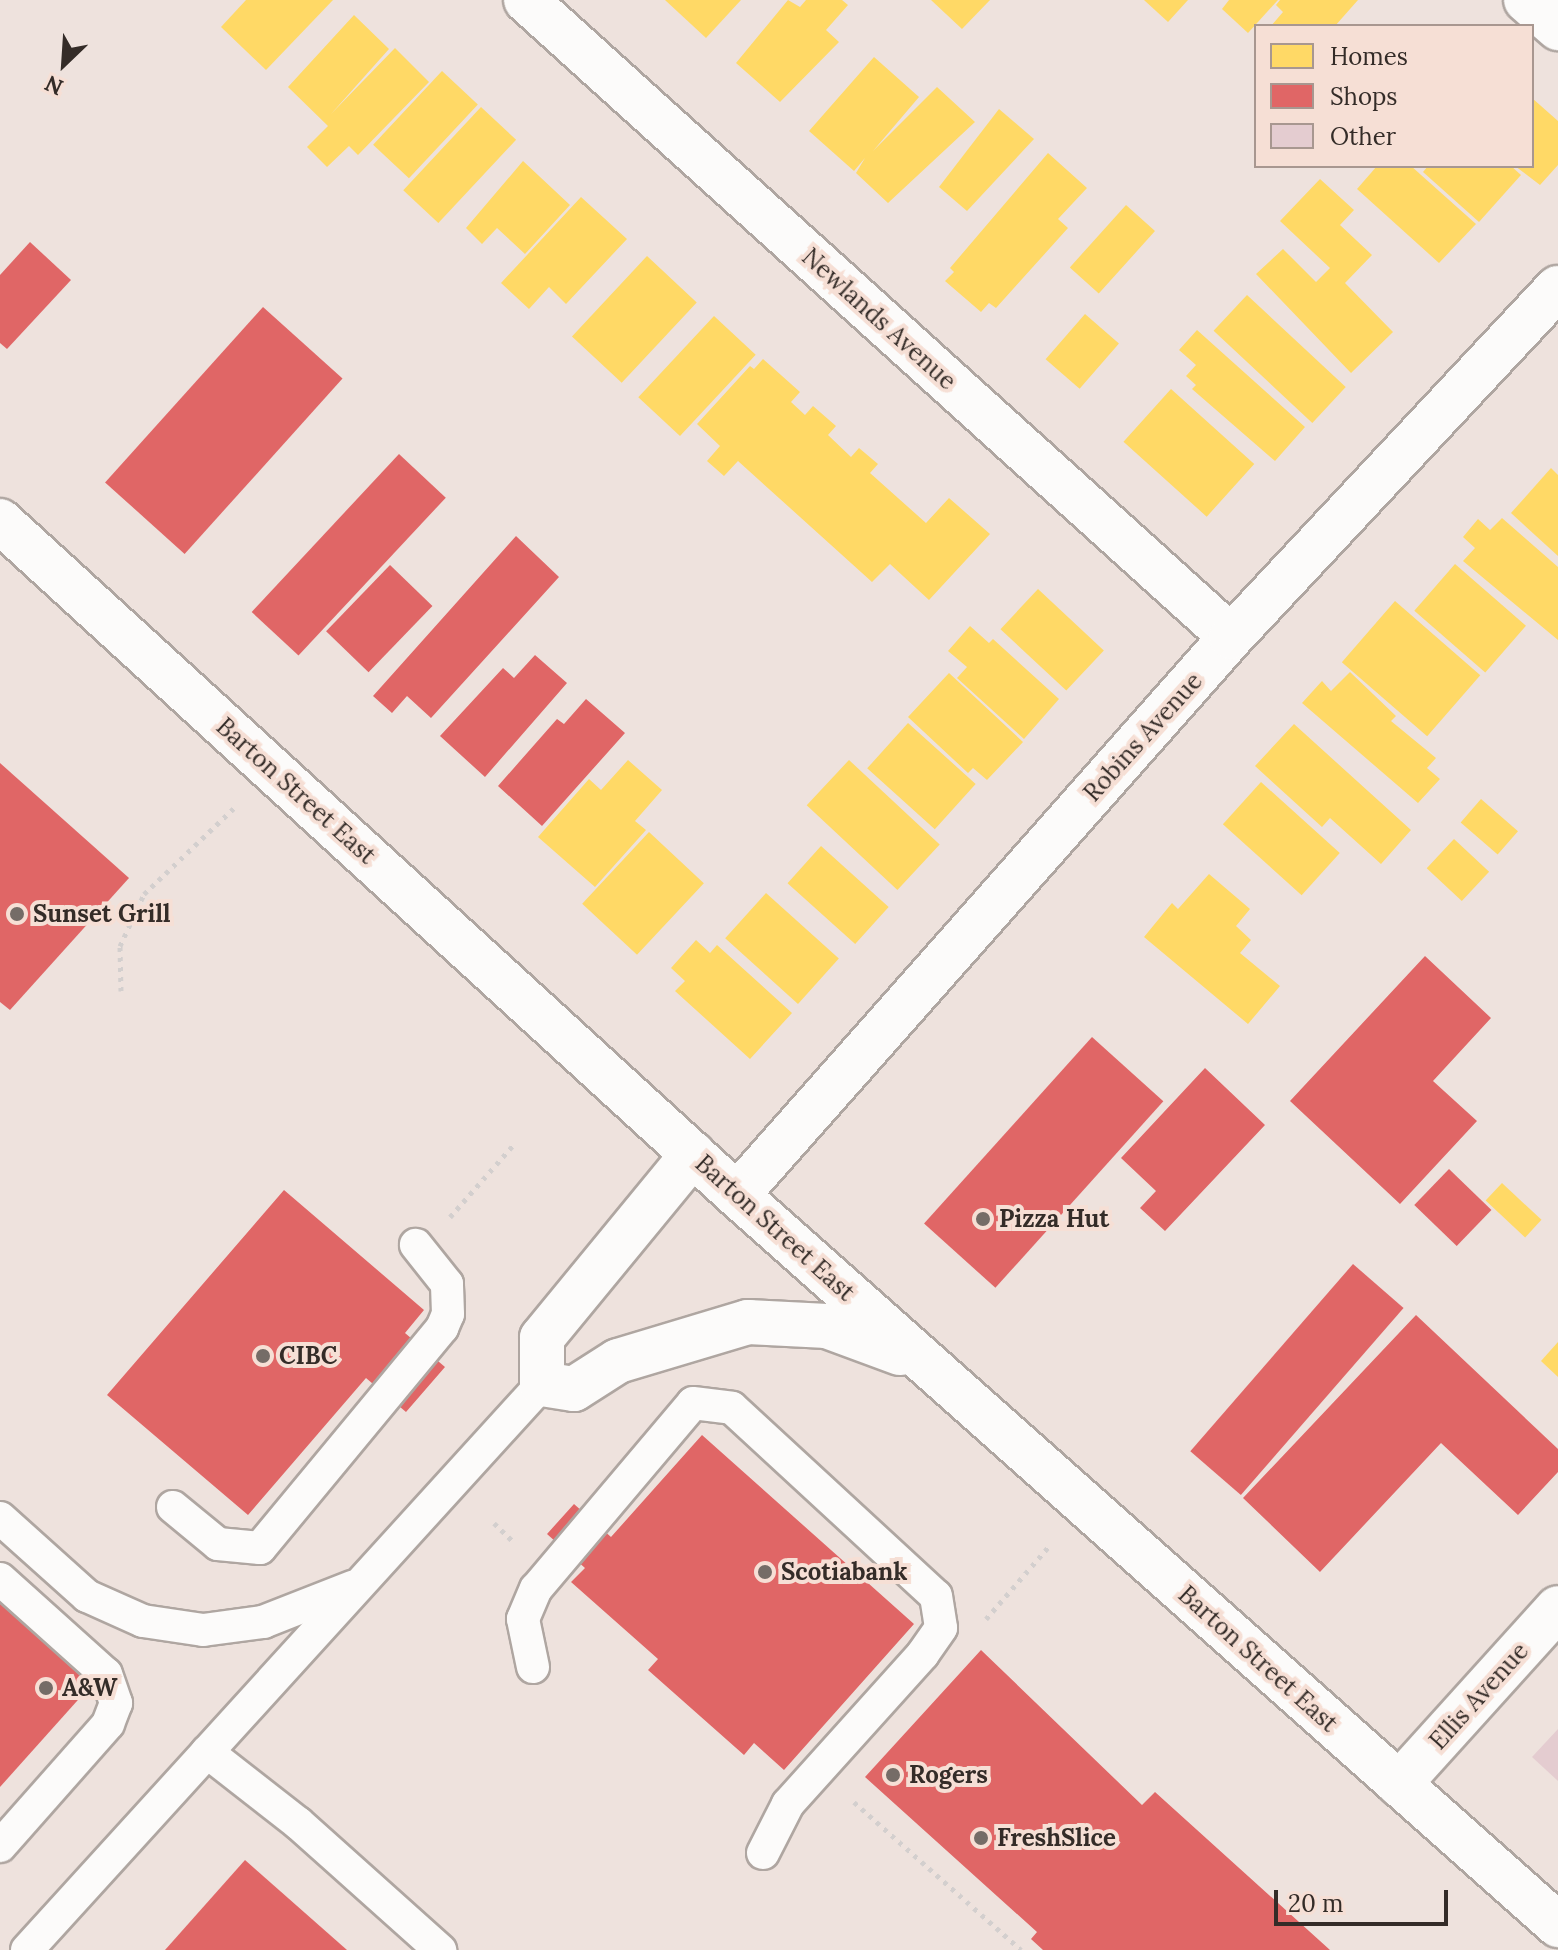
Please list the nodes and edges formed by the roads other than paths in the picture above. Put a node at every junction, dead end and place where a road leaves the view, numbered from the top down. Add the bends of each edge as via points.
1 (526, 0) edge
2 (1526, 0) edge
3 (1558, 28) edge
4 (1558, 288) edge
5 (0, 521) edge
6 (1231, 637) junction
7 (693, 1154) junction
8 (737, 1195) junction
9 (416, 1245) road end
10 (925, 1362) junction
11 (542, 1384) junction
12 (173, 1507) dead end
13 (0, 1518) edge
14 (0, 1579) edge
15 (359, 1585) junction
16 (1558, 1608) edge
17 (533, 1667) dead end
18 (207, 1752) junction
19 (1399, 1784) junction
20 (0, 1846) edge
21 (763, 1853) dead end
22 (1558, 1925) edge
23 (27, 1950) edge
24 (440, 1950) edge

1 - 6 main road, Newlands Avenue
2 - 3 main road
4 - 6 main road, Robins Avenue
5 - 7 main road, Barton Street East
6 - 8 main road, Robins Avenue
7 - 8 main road, Barton Street East
7 - 11 main road via 542,1338
8 - 10 main road, Barton Street East
9 - 12 lane via 447,1284 448,1314 442,1328 260,1548 218,1544
10 - 11 main road via 827,1326 748,1322 618,1361 574,1389
10 - 19 main road, Barton Street East
11 - 15 lane
13 - 15 lane via 87,1596 143,1621 203,1630 263,1622
14 - 20 lane via 106,1674 116,1703 108,1724
15 - 18 lane
16 - 19 main road, Ellis Avenue
17 - 21 lane via 523,1619 536,1589 693,1403 732,1408 936,1596 941,1628 788,1804
18 - 23 lane
18 - 24 lane via 298,1823
19 - 22 main road, Barton Street East

